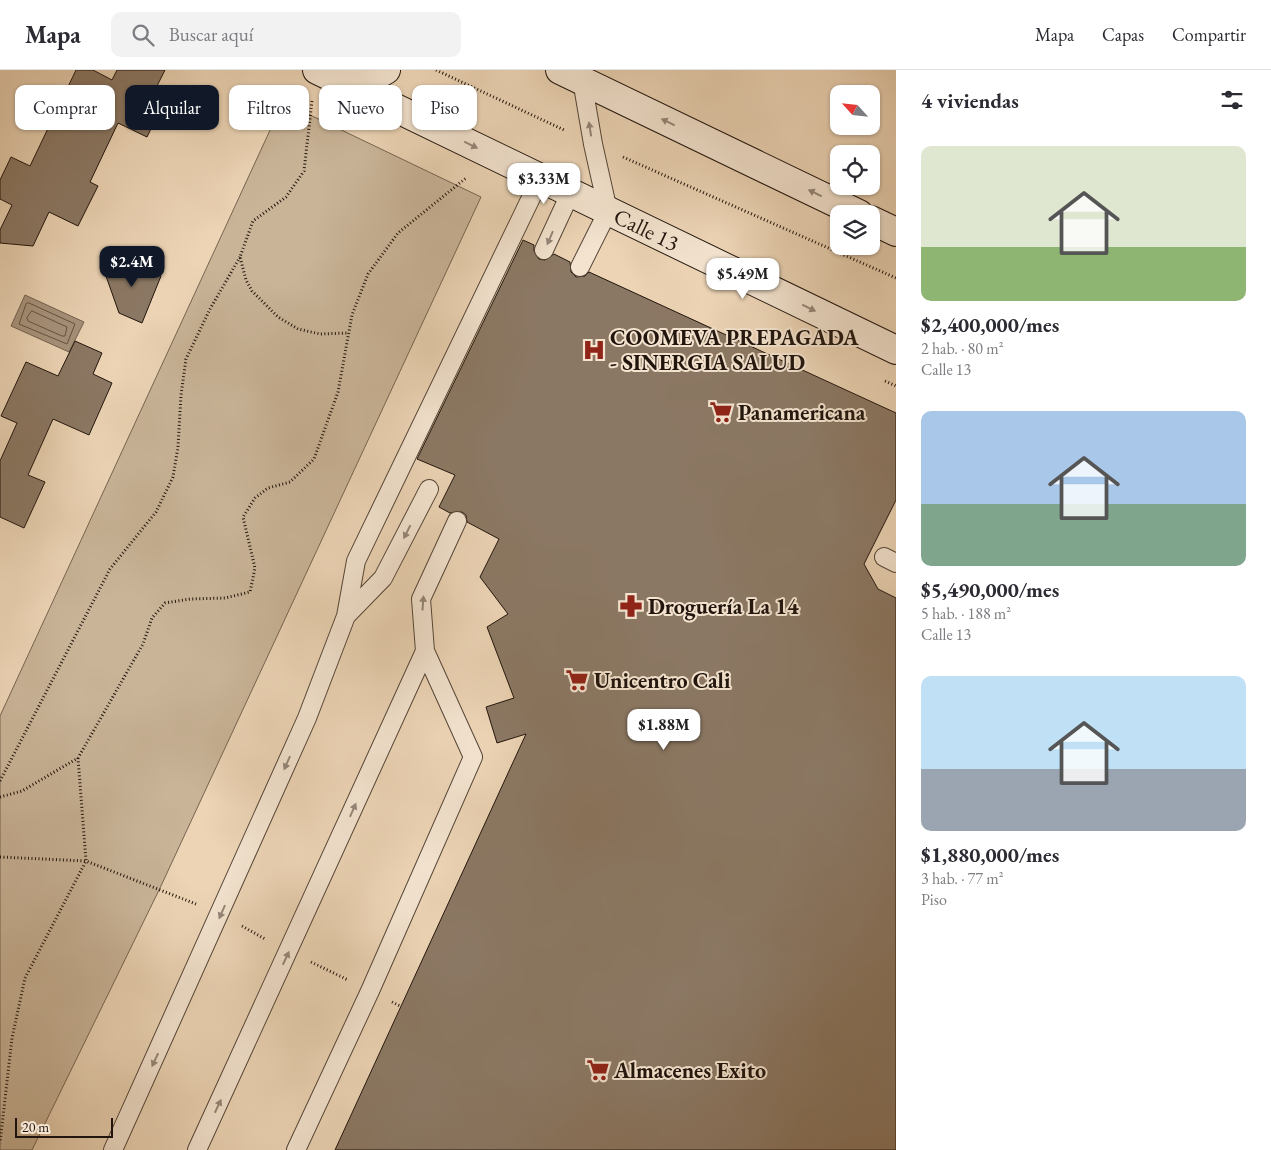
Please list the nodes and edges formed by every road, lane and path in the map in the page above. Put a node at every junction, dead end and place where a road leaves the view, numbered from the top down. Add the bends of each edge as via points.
1 (317, 70) edge
2 (386, 70) edge
3 (436, 70) edge
4 (571, 75) edge
5 (347, 84) junction
6 (319, 104) edge
7 (592, 144) junction
8 (458, 174) dead end
9 (540, 179) junction
10 (570, 194) junction
11 (840, 205) edge
12 (608, 211) junction
13 (880, 224) edge
14 (896, 232) edge
15 (544, 250) dead end
16 (240, 257) junction
17 (580, 267) dead end
18 (896, 278) edge
19 (349, 334) junction
20 (896, 350) edge
21 (430, 489) dead end
22 (457, 521) dead end
23 (346, 616) junction
24 (426, 652) junction
25 (78, 758) junction
26 (0, 781) edge
27 (0, 797) edge
28 (0, 857) edge
29 (86, 861) junction
30 (160, 888) dead end
31 (0, 1143) edge
32 (113, 1150) edge
33 (197, 1150) edge
34 (296, 1150) edge

1 - 5 main road, Calle 13
2 - 5 main road via 368,80
3 - 7 path
7 -> 4 lane
11 -> 4 main road
5 -> 9 main road, Calle 13
6 - 16 path via 312,101 307,155 296,186 286,198 252,221
7 - 12 lane
7 - 18 path
8 - 19 path via 466,178 398,233 368,274 352,315
9 - 10 main road, Calle 13
9 - 23 lane via 356,561
10 - 12 main road, Calle 13
10 -> 15 lane
12 - 17 lane
12 -> 20 main road, Calle 13
13 - 14 main road
16 - 19 path via 252,291 278,317 298,329
16 - 26 path via 186,359 173,476 156,512 110,569
19 - 25 path via 338,392 314,459 290,482 268,488 255,498 243,517 256,568 250,592 225,598 165,603 152,618 143,644
21 -> 23 lane via 383,578
24 -> 22 lane via 421,599
23 -> 32 lane via 307,718
33 -> 24 lane
24 - 34 lane via 473,757
25 - 27 path via 22,791
25 - 29 path
28 - 29 path
29 - 30 path
29 - 31 path via 25,978 12,1038

